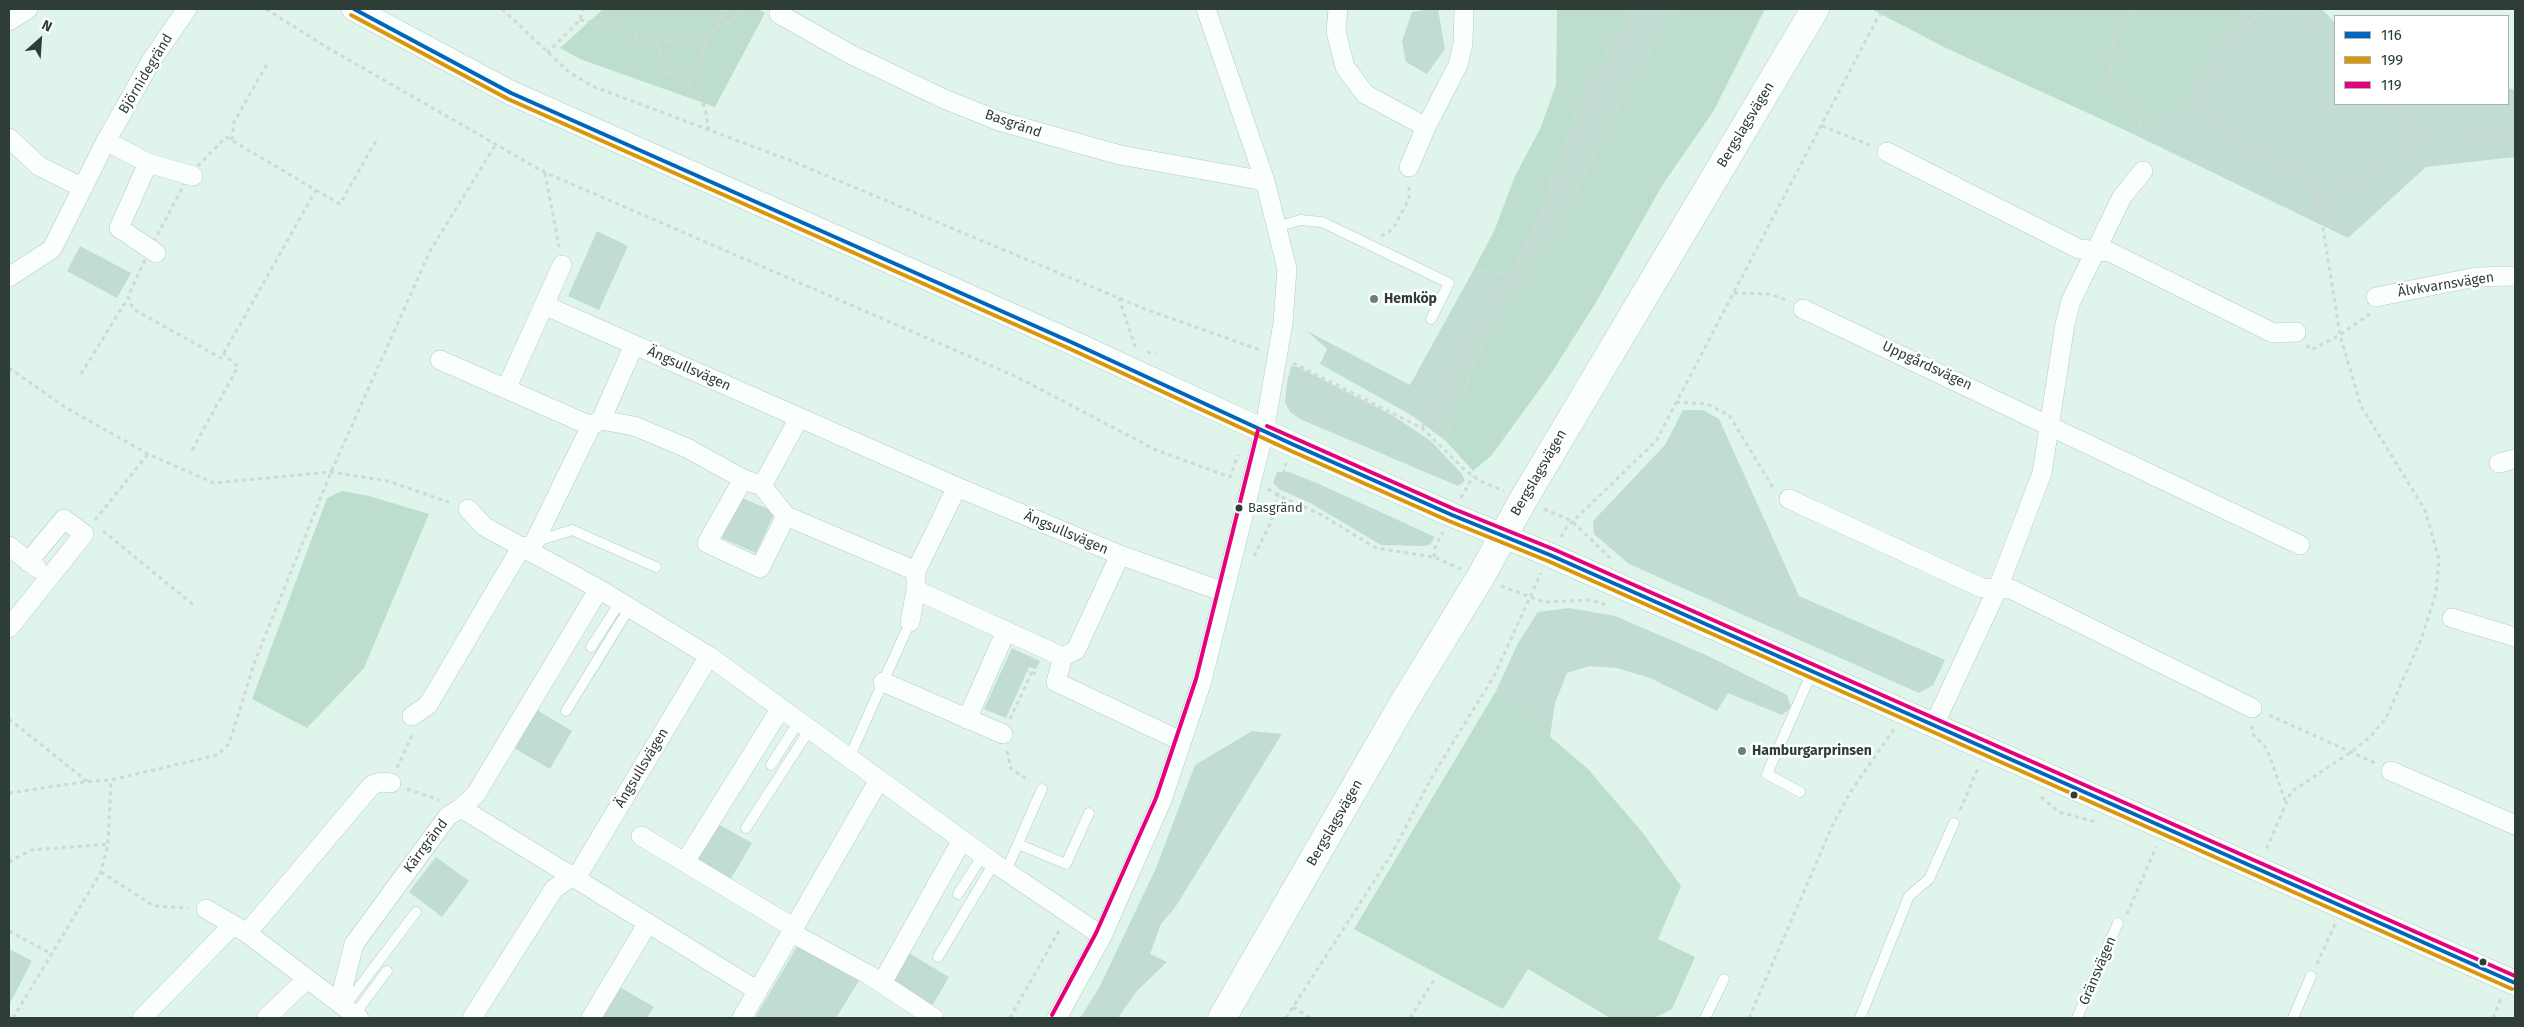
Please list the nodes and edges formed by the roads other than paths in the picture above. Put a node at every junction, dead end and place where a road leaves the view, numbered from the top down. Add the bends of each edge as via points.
1 (28, 9) edge
2 (187, 9) edge
3 (354, 9) edge
4 (1206, 9) edge
5 (1338, 9) edge
6 (1464, 9) edge
7 (1815, 9) edge
8 (779, 14) dead end
9 (375, 15) edge
10 (9, 21) edge
11 (1426, 127) junction
12 (9, 138) edge
13 (106, 141) junction
14 (1886, 152) road end
15 (148, 163) junction
16 (1409, 167) road end
17 (2143, 171) dead end
18 (191, 176) road end
19 (1265, 181) junction
20 (83, 188) junction
21 (1277, 227) junction
22 (153, 251) road end
23 (2095, 251) junction
24 (562, 265) road end
25 (2515, 276) edge
26 (9, 277) edge
27 (2376, 296) road end
28 (544, 305) junction
29 (1803, 309) road end
30 (1431, 319) dead end
31 (2296, 332) road end
32 (634, 345) junction
33 (440, 360) dead end
34 (506, 389) junction
35 (799, 418) junction
36 (596, 423) junction
37 (2050, 424) junction
38 (1264, 432) junction
39 (743, 479) junction
40 (762, 486) junction
41 (957, 487) junction
42 (1789, 499) road end
43 (468, 508) road end
44 (786, 516) junction
45 (1502, 536) junction
46 (2300, 544) dead end
47 (9, 546) edge
48 (529, 546) junction
49 (1120, 555) junction
50 (28, 562) junction
51 (656, 567) dead end
52 (49, 576) junction
53 (916, 581) junction
54 (1998, 588) junction
55 (599, 589) junction
56 (1224, 592) junction
57 (625, 604) junction
58 (2452, 618) dead end
59 (910, 622) joint
60 (9, 628) edge
61 (1006, 631) junction
62 (2515, 637) edge
63 (591, 647) dead end
64 (709, 656) junction
65 (1063, 657) junction
66 (1812, 672) junction
67 (883, 682) junction
68 (781, 708) junction
69 (2252, 708) road end
70 (566, 711) dead end
71 (412, 716) road end
72 (967, 719) junction
73 (804, 725) junction
74 (1933, 727) junction
75 (1003, 734) dead end
76 (1181, 741) junction
77 (849, 758) junction
78 (771, 765) dead end
79 (2392, 771) road end
80 (880, 780) junction
81 (391, 783) road end
82 (1042, 789) dead end
83 (1800, 792) dead end
84 (461, 808) junction
85 (1089, 813) dead end
86 (1954, 823) road end
87 (2515, 825) edge
88 (746, 828) dead end
89 (641, 836) dead end
90 (962, 840) junction
91 (1018, 844) junction
92 (685, 862) junction
93 (994, 863) junction
94 (572, 878) junction
95 (958, 894) dead end
96 (206, 909) road end
97 (416, 912) dead end
98 (648, 923) junction
99 (2118, 924) road end
100 (240, 929) junction
101 (793, 930) junction
102 (1102, 936) junction
103 (938, 957) dead end
104 (387, 971) dead end
105 (2311, 976) road end
106 (307, 979) junction
107 (1724, 979) dead end
108 (882, 983) junction
109 (758, 990) junction
110 (2508, 991) edge
111 (349, 1011) edge
112 (142, 1018) edge
113 (266, 1018) edge
114 (472, 1018) edge
115 (591, 1018) edge
116 (742, 1018) edge
117 (934, 1018) edge
118 (1057, 1018) edge
119 (1222, 1018) edge
120 (1705, 1018) edge
121 (1860, 1018) edge
122 (2077, 1018) edge
123 (2293, 1018) edge

1 - 10 street
2 - 13 street, Björnidegränd via 150,61
3 - 9 street
4 - 19 street
5 - 11 street via 1336,30 1345,67 1350,74 1365,94
6 - 11 street via 1463,44 1458,65
7 - 45 main road, Bergslagsvägen
8 - 19 street, Basgränd via 850,54 999,121 1120,155
9 - 38 street via 511,93 1062,338
11 - 16 street
12 - 20 street via 39,166
13 - 15 street
13 - 20 street, Björnidegränd
14 - 23 street via 2079,249
15 - 18 street
15 - 22 street via 119,228
17 - 23 street via 2122,197
19 - 21 street
20 - 26 street, Björnidegränd via 52,249
21 - 30 lane via 1300,220 1322,222 1449,283
21 - 38 street via 1287,269 1284,323
23 - 31 street via 2110,252 2273,333
23 - 37 street via 2071,301 2065,324
24 - 28 street
25 - 27 street, Älvkvarnsvägen via 2476,277
28 - 32 street, Ängsullsvägen
28 - 34 street
29 - 37 street, Uppgårdsvägen
32 - 35 street, Ängsullsvägen
32 - 36 street, Ängsullsvägen
33 - 34 street
34 - 36 street
35 - 40 street
35 - 41 street, Ängsullsvägen
36 - 39 street via 634,426 687,448
36 - 48 street, Ängsullsvägen
37 - 46 street, Uppgårdsvägen
37 - 54 street via 2042,473
38 - 45 street
38 - 56 street
39 - 40 street
39 - 44 street via 707,543 760,568
40 - 44 street
41 - 49 street, Ängsullsvägen
41 - 53 street
42 - 54 street via 1982,588
43 - 48 street via 485,527
44 - 53 street
45 - 66 street
45 - 119 main road, Bergslagsvägen
47 - 50 street
48 - 51 lane via 572,530
48 - 55 street
48 - 71 street, Ängsullsvägen via 428,704
49 - 56 street, Ängsullsvägen
49 - 65 street, Ängsullsvägen via 1076,650
50 - 52 street
50 - 52 street via 64,519 88,529
52 - 60 street
53 - 59 street
53 - 61 street
54 - 69 street via 2011,589
54 - 74 street
55 - 57 street
55 - 84 street via 476,794
56 - 76 street via 1202,681
57 - 63 lane
57 - 64 street
57 - 70 lane via 601,653
58 - 62 street
59 - 67 lane
61 - 65 street
61 - 72 street
64 - 68 street
64 - 94 street, Ängsullsvägen via 581,870
65 - 76 street via 1056,682
66 - 74 street
66 - 83 lane via 1767,774
67 - 72 street
67 - 77 lane
68 - 73 street
68 - 92 street
72 - 75 street
73 - 77 street
73 - 78 lane
73 - 88 lane via 781,772
74 - 110 street via 2258,870
76 - 102 street via 1162,800
77 - 80 street
79 - 87 street
80 - 90 street
80 - 101 street
81 - 100 street via 372,785
82 - 91 lane
84 - 94 street, Kärrgränd
84 - 111 street, Kärrgränd via 448,816 354,944
85 - 91 lane via 1066,864
86 - 121 lane via 1929,879 1909,896
89 - 92 street
90 - 93 street
90 - 108 street
91 - 93 lane
92 - 101 street
93 - 95 lane
93 - 102 street
93 - 103 lane
94 - 98 street, Kärrgränd
94 - 114 street via 554,889
96 - 100 street
97 - 111 lane via 376,963
98 - 109 street, Kärrgränd
98 - 115 street
99 - 122 lane, Gränsvägen
100 - 106 street
100 - 112 street
101 - 108 street
101 - 109 street
102 - 118 street
104 - 111 lane
105 - 123 lane
106 - 111 street
106 - 113 street
107 - 120 lane
108 - 117 street
109 - 116 street

